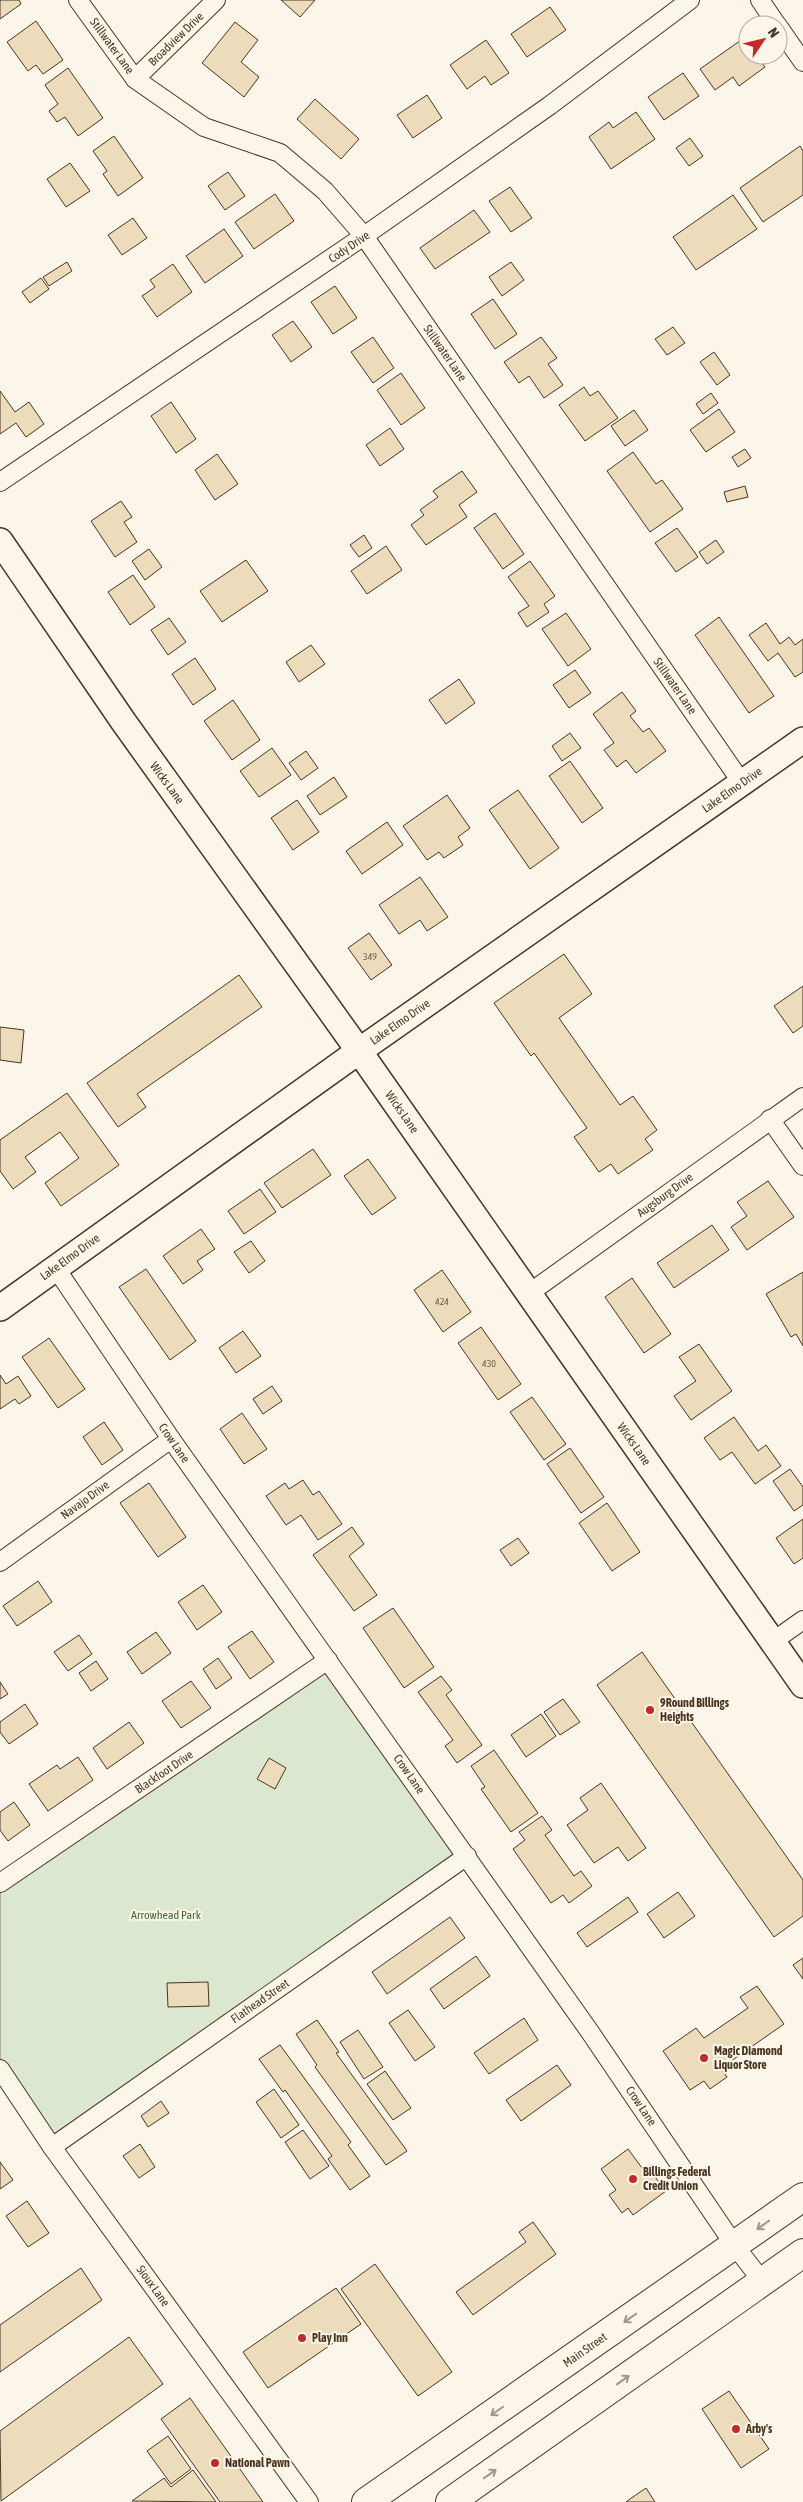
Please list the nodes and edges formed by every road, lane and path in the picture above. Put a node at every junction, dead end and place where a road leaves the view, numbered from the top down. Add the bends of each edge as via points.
1 (78, 0) edge
2 (216, 0) edge
3 (690, 0) edge
4 (760, 0) edge
5 (770, 15) edge
6 (788, 40) edge
7 (803, 62) edge
8 (135, 79) junction
9 (364, 236) junction
10 (0, 482) edge
11 (0, 541) edge
12 (803, 740) edge
13 (742, 783) junction
14 (359, 1051) junction
15 (803, 1097) edge
16 (770, 1118) junction
17 (803, 1166) edge
18 (55, 1267) junction
19 (528, 1294) junction
20 (0, 1308) edge
21 (171, 1439) junction
22 (0, 1562) edge
23 (803, 1620) edge
24 (772, 1642) junction
25 (328, 1660) junction
26 (803, 1685) edge
27 (467, 1856) junction
28 (0, 1883) edge
29 (0, 2069) edge
30 (52, 2146) junction
31 (803, 2197) edge
32 (735, 2246) junction
33 (803, 2253) edge
34 (762, 2281) junction
35 (309, 2502) edge
36 (366, 2502) edge
37 (450, 2502) edge

1 - 8 street, Stillwater Lane
2 - 8 street, Broadview Drive
3 - 9 street, Cody Drive via 549,106
4 - 5 street
6 - 7 street
8 - 9 street, Stillwater Lane via 204,127 280,153 325,191
9 - 10 street, Cody Drive
9 - 13 street, Stillwater Lane
11 - 14 main road, Wicks Lane via 123,721
12 - 13 main road, Lake Elmo Drive
13 - 14 main road, Lake Elmo Drive
14 - 18 main road, Lake Elmo Drive
14 - 19 main road, Wicks Lane
15 - 16 street, Augsburg Drive
16 - 17 street
16 - 19 street, Augsburg Drive
18 - 20 main road, Lake Elmo Drive
18 - 21 street, Crow Lane
19 - 24 main road, Wicks Lane
21 - 22 street, Navajo Drive
21 - 25 street, Crow Lane
23 - 24 street
24 - 26 main road, Wicks Lane
25 - 27 street, Crow Lane
25 - 28 street, Blackfoot Drive
27 - 30 street, Flathead Street
27 - 32 street, Crow Lane
29 - 30 street, Sioux Lane
30 - 35 street, Sioux Lane
31 -> 32 main road, Main Street
32 - 34 street, Crow Lane
32 -> 36 main road, Main Street
33 - 34 main road
37 -> 34 main road

